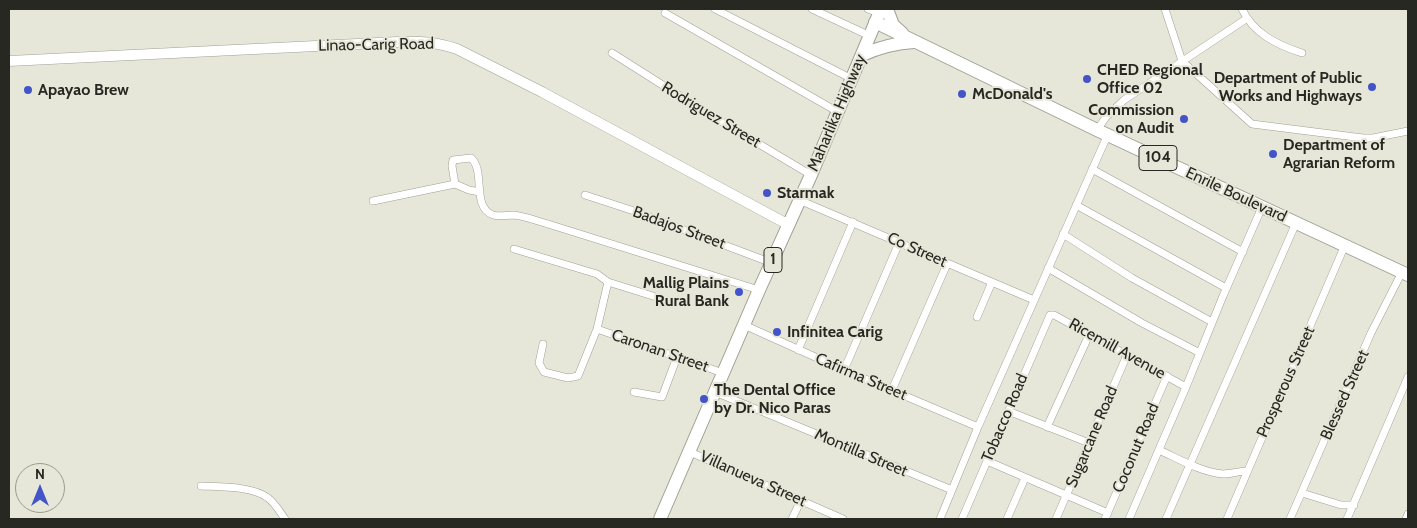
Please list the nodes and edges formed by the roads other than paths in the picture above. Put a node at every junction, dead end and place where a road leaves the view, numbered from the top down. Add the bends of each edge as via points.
1 (715, 9) edge
2 (812, 9) edge
3 (1165, 9) edge
4 (1242, 9) edge
5 (878, 12) edge
6 (665, 13) dead end
7 (1246, 19) junction
8 (870, 36) junction
9 (912, 40) junction
10 (612, 53) dead end
11 (1302, 53) dead end
12 (862, 55) junction
13 (9, 61) edge
14 (1182, 61) junction
15 (852, 79) junction
16 (838, 112) junction
17 (1408, 131) edge
18 (1102, 132) junction
19 (1092, 170) junction
20 (811, 175) junction
21 (455, 184) junction
22 (480, 192) junction
23 (585, 195) dead end
24 (799, 200) junction
25 (373, 201) dead end
26 (1076, 205) junction
27 (1262, 207) junction
28 (853, 222) junction
29 (1296, 223) junction
30 (789, 225) junction
31 (1063, 234) junction
32 (899, 243) junction
33 (1345, 246) junction
34 (514, 249) dead end
35 (1243, 252) junction
36 (772, 263) junction
37 (947, 264) junction
38 (1048, 268) junction
39 (1405, 273) edge
40 (608, 282) junction
41 (992, 282) junction
42 (1226, 288) junction
43 (759, 290) junction
44 (1034, 300) junction
45 (672, 302) dead end
46 (977, 317) dead end
47 (1048, 317) joint
48 (1212, 322) junction
49 (744, 326) junction
50 (596, 329) junction
51 (1089, 335) junction
52 (543, 344) dead end
53 (798, 350) junction
54 (1200, 353) junction
55 (1127, 355) junction
56 (677, 357) junction
57 (844, 370) junction
58 (723, 372) junction
59 (1167, 376) junction
60 (1408, 377) edge
61 (1186, 387) junction
62 (892, 390) junction
63 (634, 392) dead end
64 (715, 392) junction
65 (1008, 411) junction
66 (978, 427) junction
67 (1047, 427) junction
68 (1089, 443) junction
69 (1159, 450) junction
70 (690, 452) junction
71 (987, 461) junction
72 (1190, 464) junction
73 (1247, 471) junction
74 (1025, 478) junction
75 (201, 486) dead end
76 (952, 490) junction
77 (1302, 493) junction
78 (1066, 496) junction
79 (800, 500) junction
80 (1354, 505) junction
81 (1408, 514) edge
82 (1106, 516) edge
83 (285, 519) edge
84 (661, 519) edge
85 (792, 519) edge
86 (844, 519) edge
87 (940, 519) edge
88 (962, 519) edge
89 (1007, 519) edge
90 (1056, 519) edge
91 (1129, 519) edge
92 (1166, 519) edge
93 (1227, 519) edge
94 (1290, 519) edge
95 (1347, 519) edge
96 (1406, 519) edge

1 - 15 street
2 - 8 street
3 - 14 street
4 - 7 street
5 - 8 highway, Maharlika Highway / 1
5 - 9 highway
6 - 16 street
7 - 11 street via 1275,43
7 - 14 street
8 - 12 highway, Maharlika Highway / 1
9 - 12 highway via 883,46
9 - 18 highway, Enrile Boulevard / 104
10 - 20 street, Rodriguez Street
12 - 15 highway, Maharlika Highway / 1
13 - 30 main road, Linao-Carig Road via 398,42 443,44 542,92
14 - 17 street via 1252,124 1363,138
14 - 18 street via 1124,100 1106,117
15 - 16 highway, Maharlika Highway / 1
16 - 20 highway, Maharlika Highway / 1
18 - 19 street
18 - 27 highway, Enrile Boulevard / 104
19 - 26 street
19 - 35 street
20 - 24 highway, Maharlika Highway / 1
21 - 22 street
21 - 22 street via 453,160 471,158 476,167
21 - 25 street
22 - 43 street via 484,207 494,215 516,216 548,224
23 - 36 street, Badajos Street
24 - 28 street, Co Street
24 - 30 highway, Maharlika Highway / 1
26 - 31 street
26 - 42 street
27 - 29 highway, Enrile Boulevard / 104
27 - 35 street
28 - 32 street, Co Street
28 - 53 street
29 - 33 highway, Enrile Boulevard / 104
29 - 72 street
30 - 36 highway, Maharlika Highway / 1
31 - 38 street
31 - 48 street via 1132,278
32 - 37 street, Co Street
32 - 57 street
33 - 39 highway, Enrile Boulevard / 104
33 - 73 street, Prosperous Street
34 - 40 street via 597,274
35 - 42 street
36 - 43 highway, Maharlika Highway / 1
37 - 41 street, Co Street
37 - 62 street
38 - 44 street
38 - 54 street
39 - 77 street, Blessed Street via 1372,333
40 - 45 street
40 - 50 street
41 - 44 street, Co Street
41 - 46 street
42 - 48 street
43 - 49 highway, Maharlika Highway / 1
44 - 66 street
47 - 51 street, Ricemill Avenue via 1054,315
47 - 65 street, Tobacco Road
48 - 54 street
49 - 53 street, Cafirma Street
49 - 58 highway, Maharlika Highway / 1
50 - 52 street via 580,373 575,378 544,372 539,363
50 - 56 street, Caronan Street
51 - 55 street, Ricemill Avenue
51 - 67 street
53 - 57 street, Cafirma Street
54 - 61 street
55 - 59 street, Ricemill Avenue
55 - 68 street, Sugarcane Road
56 - 58 street, Caronan Street
56 - 63 street via 662,397
57 - 62 street, Cafirma Street
58 - 64 highway, Maharlika Highway / 1
59 - 61 street, Ricemill Avenue
59 - 82 street, Coconut Road
60 - 80 street
61 - 69 street
62 - 66 street, Cafirma Street
64 - 70 highway, Maharlika Highway / 1
64 - 76 street, Montilla Street
65 - 67 street
65 - 71 street, Tobacco Road
66 - 76 street
67 - 68 street
68 - 78 street, Sugarcane Road
69 - 72 street
69 - 91 street
70 - 79 street, Villanueva Street
70 - 84 highway, Maharlika Highway / 1
71 - 74 street
71 - 88 street, Tobacco Road
72 - 73 street via 1222,474
72 - 92 street
73 - 93 street, Prosperous Street
74 - 78 street
74 - 89 street
75 - 83 street via 262,494 270,499
76 - 87 street
77 - 80 street via 1341,506
77 - 94 street, Blessed Street
78 - 82 street
78 - 90 street, Sugarcane Road
79 - 85 street
79 - 86 street, Villanueva Street
80 - 95 street
81 - 96 street

